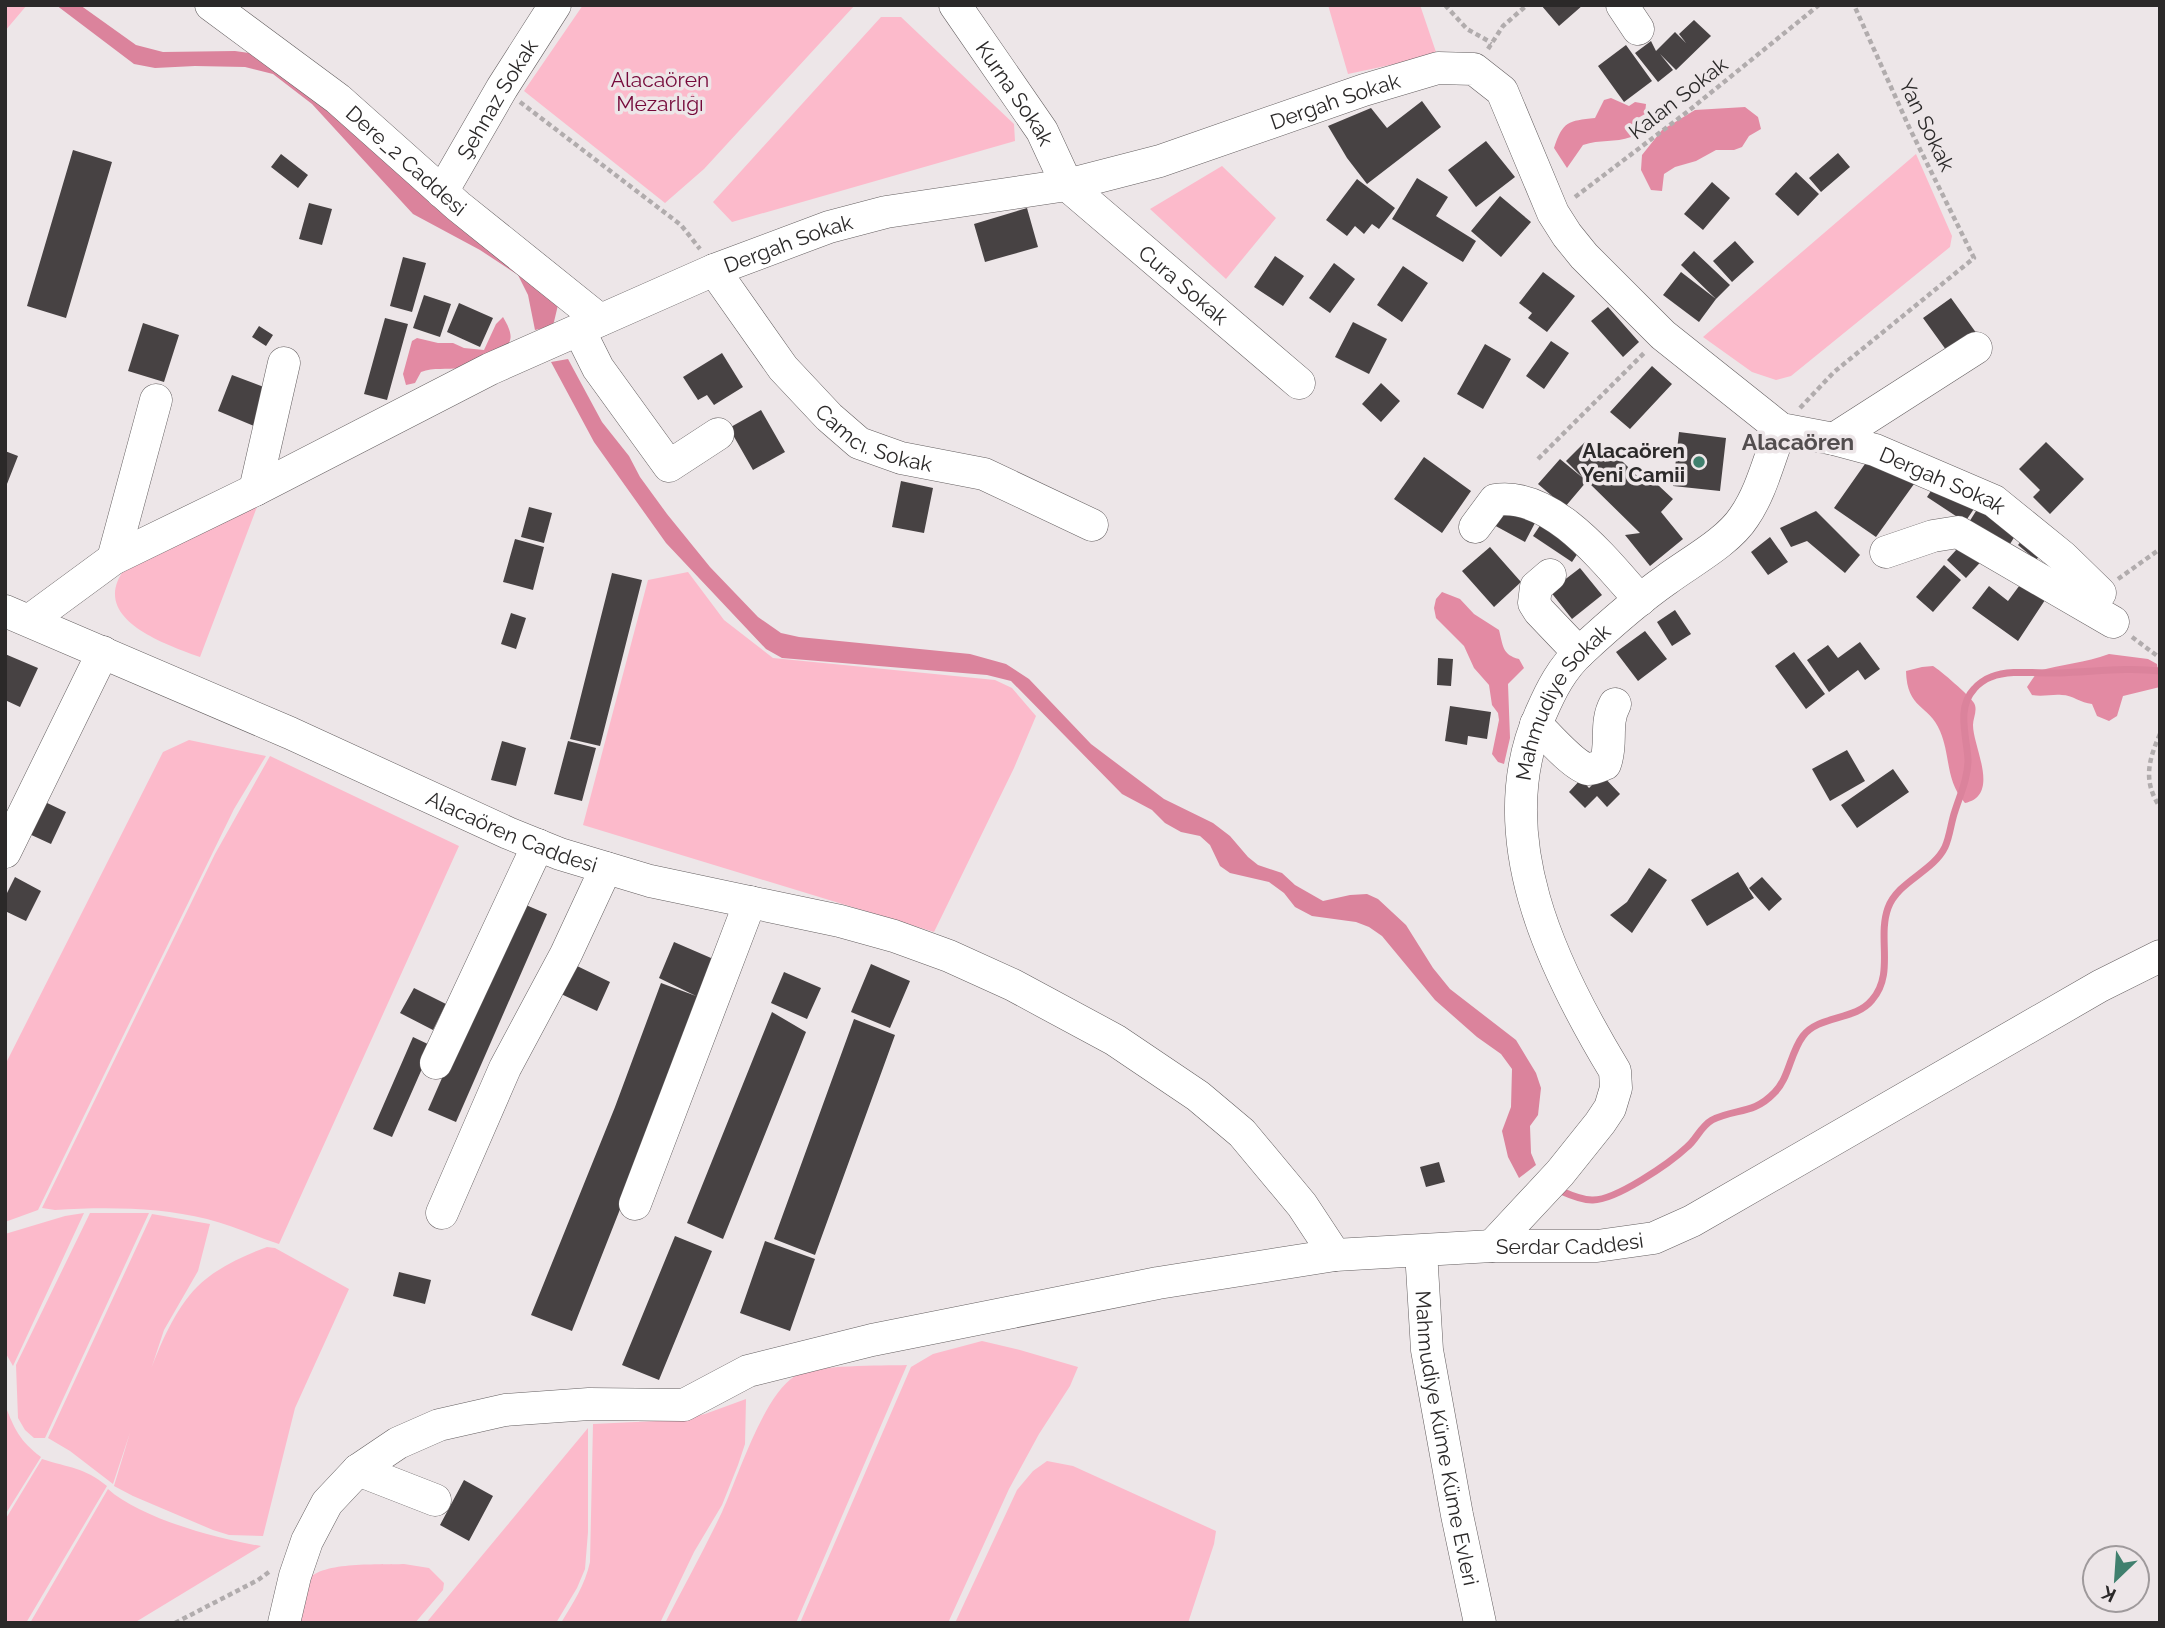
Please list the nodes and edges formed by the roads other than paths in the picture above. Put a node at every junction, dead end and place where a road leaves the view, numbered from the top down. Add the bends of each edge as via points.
1 (211, 5) edge
2 (555, 5) edge
3 (955, 5) edge
4 (1067, 185) junction
5 (442, 192) junction
6 (713, 270) junction
7 (584, 328) junction
8 (1976, 348) dead end
9 (284, 363) dead end
10 (1299, 383) dead end
11 (156, 400) dead end
12 (398, 415) joint
13 (1780, 429) junction
14 (718, 434) dead end
15 (1834, 439) junction
16 (255, 490) junction
17 (1092, 525) dead end
18 (1475, 527) dead end
19 (1886, 552) dead end
20 (113, 559) junction
21 (1550, 575) dead end
22 (2100, 593) road end
23 (1640, 600) junction
24 (18, 615) edge
25 (2113, 622) dead end
26 (103, 652) junction
27 (1579, 653) junction
28 (1615, 704) dead end
29 (1535, 724) junction
30 (538, 845) junction
31 (5, 852) edge
32 (606, 868) junction
33 (750, 902) junction
34 (2160, 956) edge
35 (436, 1063) dead end
36 (635, 1204) dead end
37 (442, 1213) dead end
38 (1492, 1246) junction
39 (1421, 1251) junction
40 (1335, 1255) junction
41 (358, 1470) junction
42 (435, 1500) dead end
43 (284, 1623) edge
44 (1480, 1623) edge

1 - 5 street, Dere_2 Caddesi via 338,99
2 - 5 street, Şehnaz Sokak
3 - 4 street, Kurna Sokak via 1042,131
4 - 6 street, Dergah Sokak via 886,212
4 - 10 street, Cura Sokak
4 - 13 street, Dergah Sokak via 1160,161 1398,78 1438,68 1475,69 1502,91 1553,212 1584,256 1663,335
5 - 7 street, Dere_2 Caddesi
6 - 7 street, Dergah Sokak
6 - 17 street, Camcı. Sokak via 783,368 859,443 901,458 984,474
7 - 12 street, Dergah Sokak
7 - 14 street via 610,387 669,466
8 - 15 street
9 - 16 street
11 - 20 street
12 - 16 street, Alacaören Caddesi
13 - 15 street, Dergah Sokak
13 - 23 street, Mahmudiye Sokak via 1743,520
15 - 22 street, Dergah Sokak via 1875,450 1994,501
16 - 20 street, Alacaören Caddesi
18 - 23 street via 1495,500 1510,498 1548,511 1583,538
19 - 25 street via 1958,532
20 - 24 street, Alacaören Caddesi
21 - 27 street via 1536,587 1534,603
23 - 27 street, Mahmudiye Sokak
24 - 26 street, Alacaören Caddesi
26 - 30 street, Alacaören Caddesi
26 - 31 street
27 - 29 street, Mahmudiye Sokak via 1563,671
28 - 29 street via 1609,715 1609,753 1605,764 1596,768 1578,764
29 - 38 street, Mahmudiye Sokak via 1521,799 1534,902 1547,942 1615,1071 1616,1088 1610,1108 1576,1153
30 - 32 street, Alacaören Caddesi
30 - 35 street
32 - 33 street, Alacaören Caddesi
32 - 37 street via 505,1068
33 - 36 street
33 - 40 street, Alacaören Caddesi via 840,921 949,956 1115,1040 1198,1096 1251,1143 1303,1205
34 - 38 street, Serdar Caddesi via 2100,986 1692,1222 1654,1238 1620,1244
38 - 39 street, Serdar Caddesi
39 - 40 street, Serdar Caddesi
39 - 44 street, Mahmudiye Küme Küme Evleri via 1427,1350
40 - 41 street, Serdar Caddesi via 1158,1283 872,1340 748,1371 684,1405 589,1404 505,1410 439,1425 398,1443
41 - 42 street
41 - 43 street, Serdar Caddesi via 327,1503 307,1541

